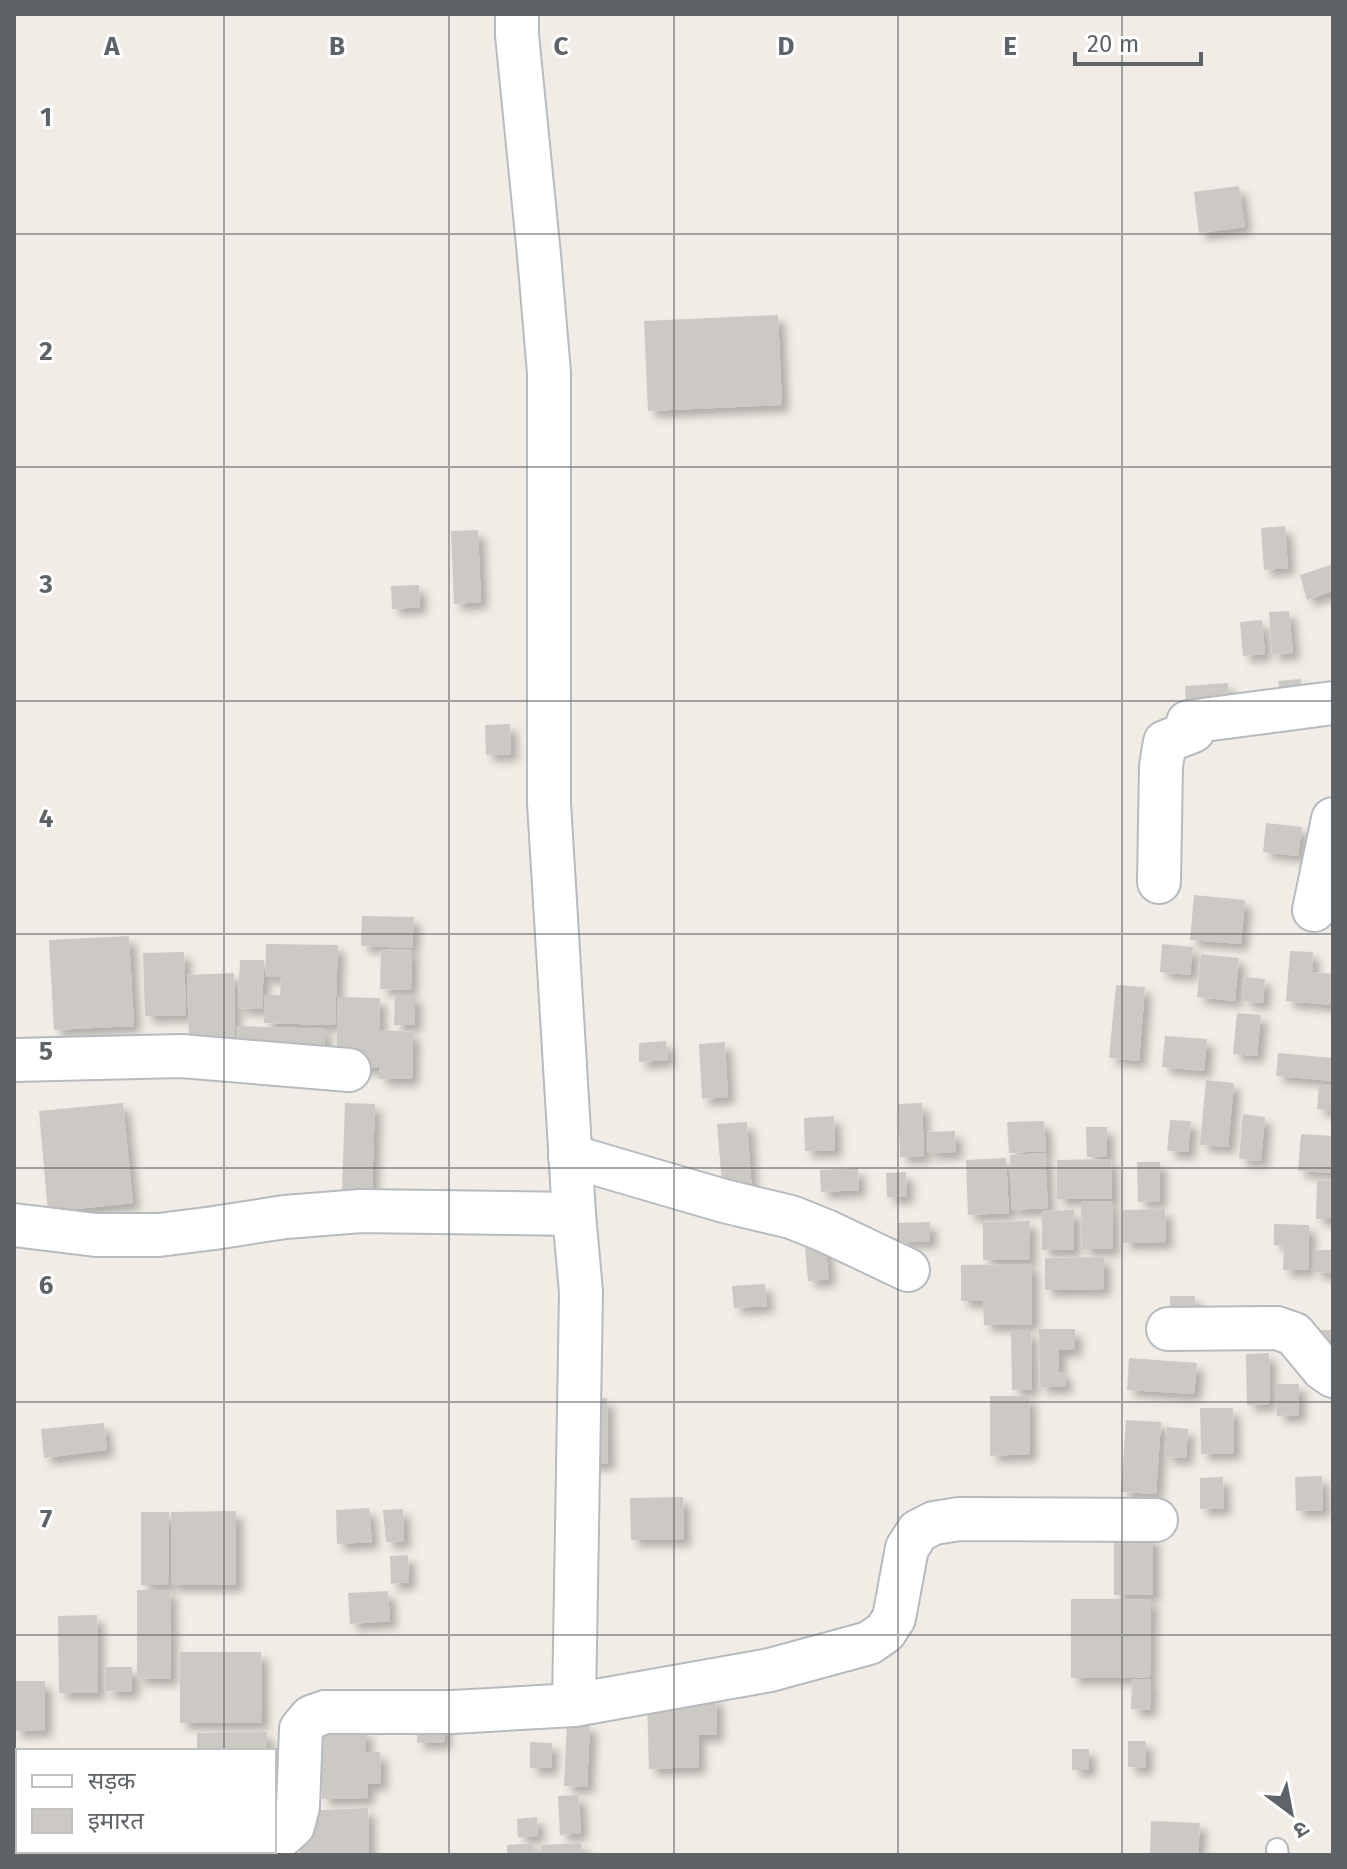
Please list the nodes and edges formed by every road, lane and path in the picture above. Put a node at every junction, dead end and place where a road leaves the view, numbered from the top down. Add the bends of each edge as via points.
1 (517, 14) edge
2 (1333, 703) edge
3 (1333, 819) edge
4 (1159, 882) dead end
5 (1314, 910) dead end
6 (14, 1060) edge
7 (349, 1070) dead end
8 (570, 1156) junction
9 (574, 1214) junction
10 (14, 1225) edge
11 (908, 1270) dead end
12 (1168, 1329) dead end
13 (1333, 1376) edge
14 (1156, 1520) dead end
15 (574, 1705) junction
16 (276, 1837) edge

1 - 8 street via 549,373 549,803
2 - 4 street via 1188,722 1193,731 1165,742
3 - 5 street
6 - 7 street via 181,1056
8 - 9 street
8 - 11 street via 791,1217
9 - 10 street via 361,1211 159,1235 96,1235
9 - 15 street via 581,1292
12 - 13 street via 1277,1328 1294,1334
14 - 15 street via 934,1523 918,1531 907,1548 894,1618 869,1643 770,1670
15 - 16 street via 325,1712 311,1717 301,1729 293,1826

